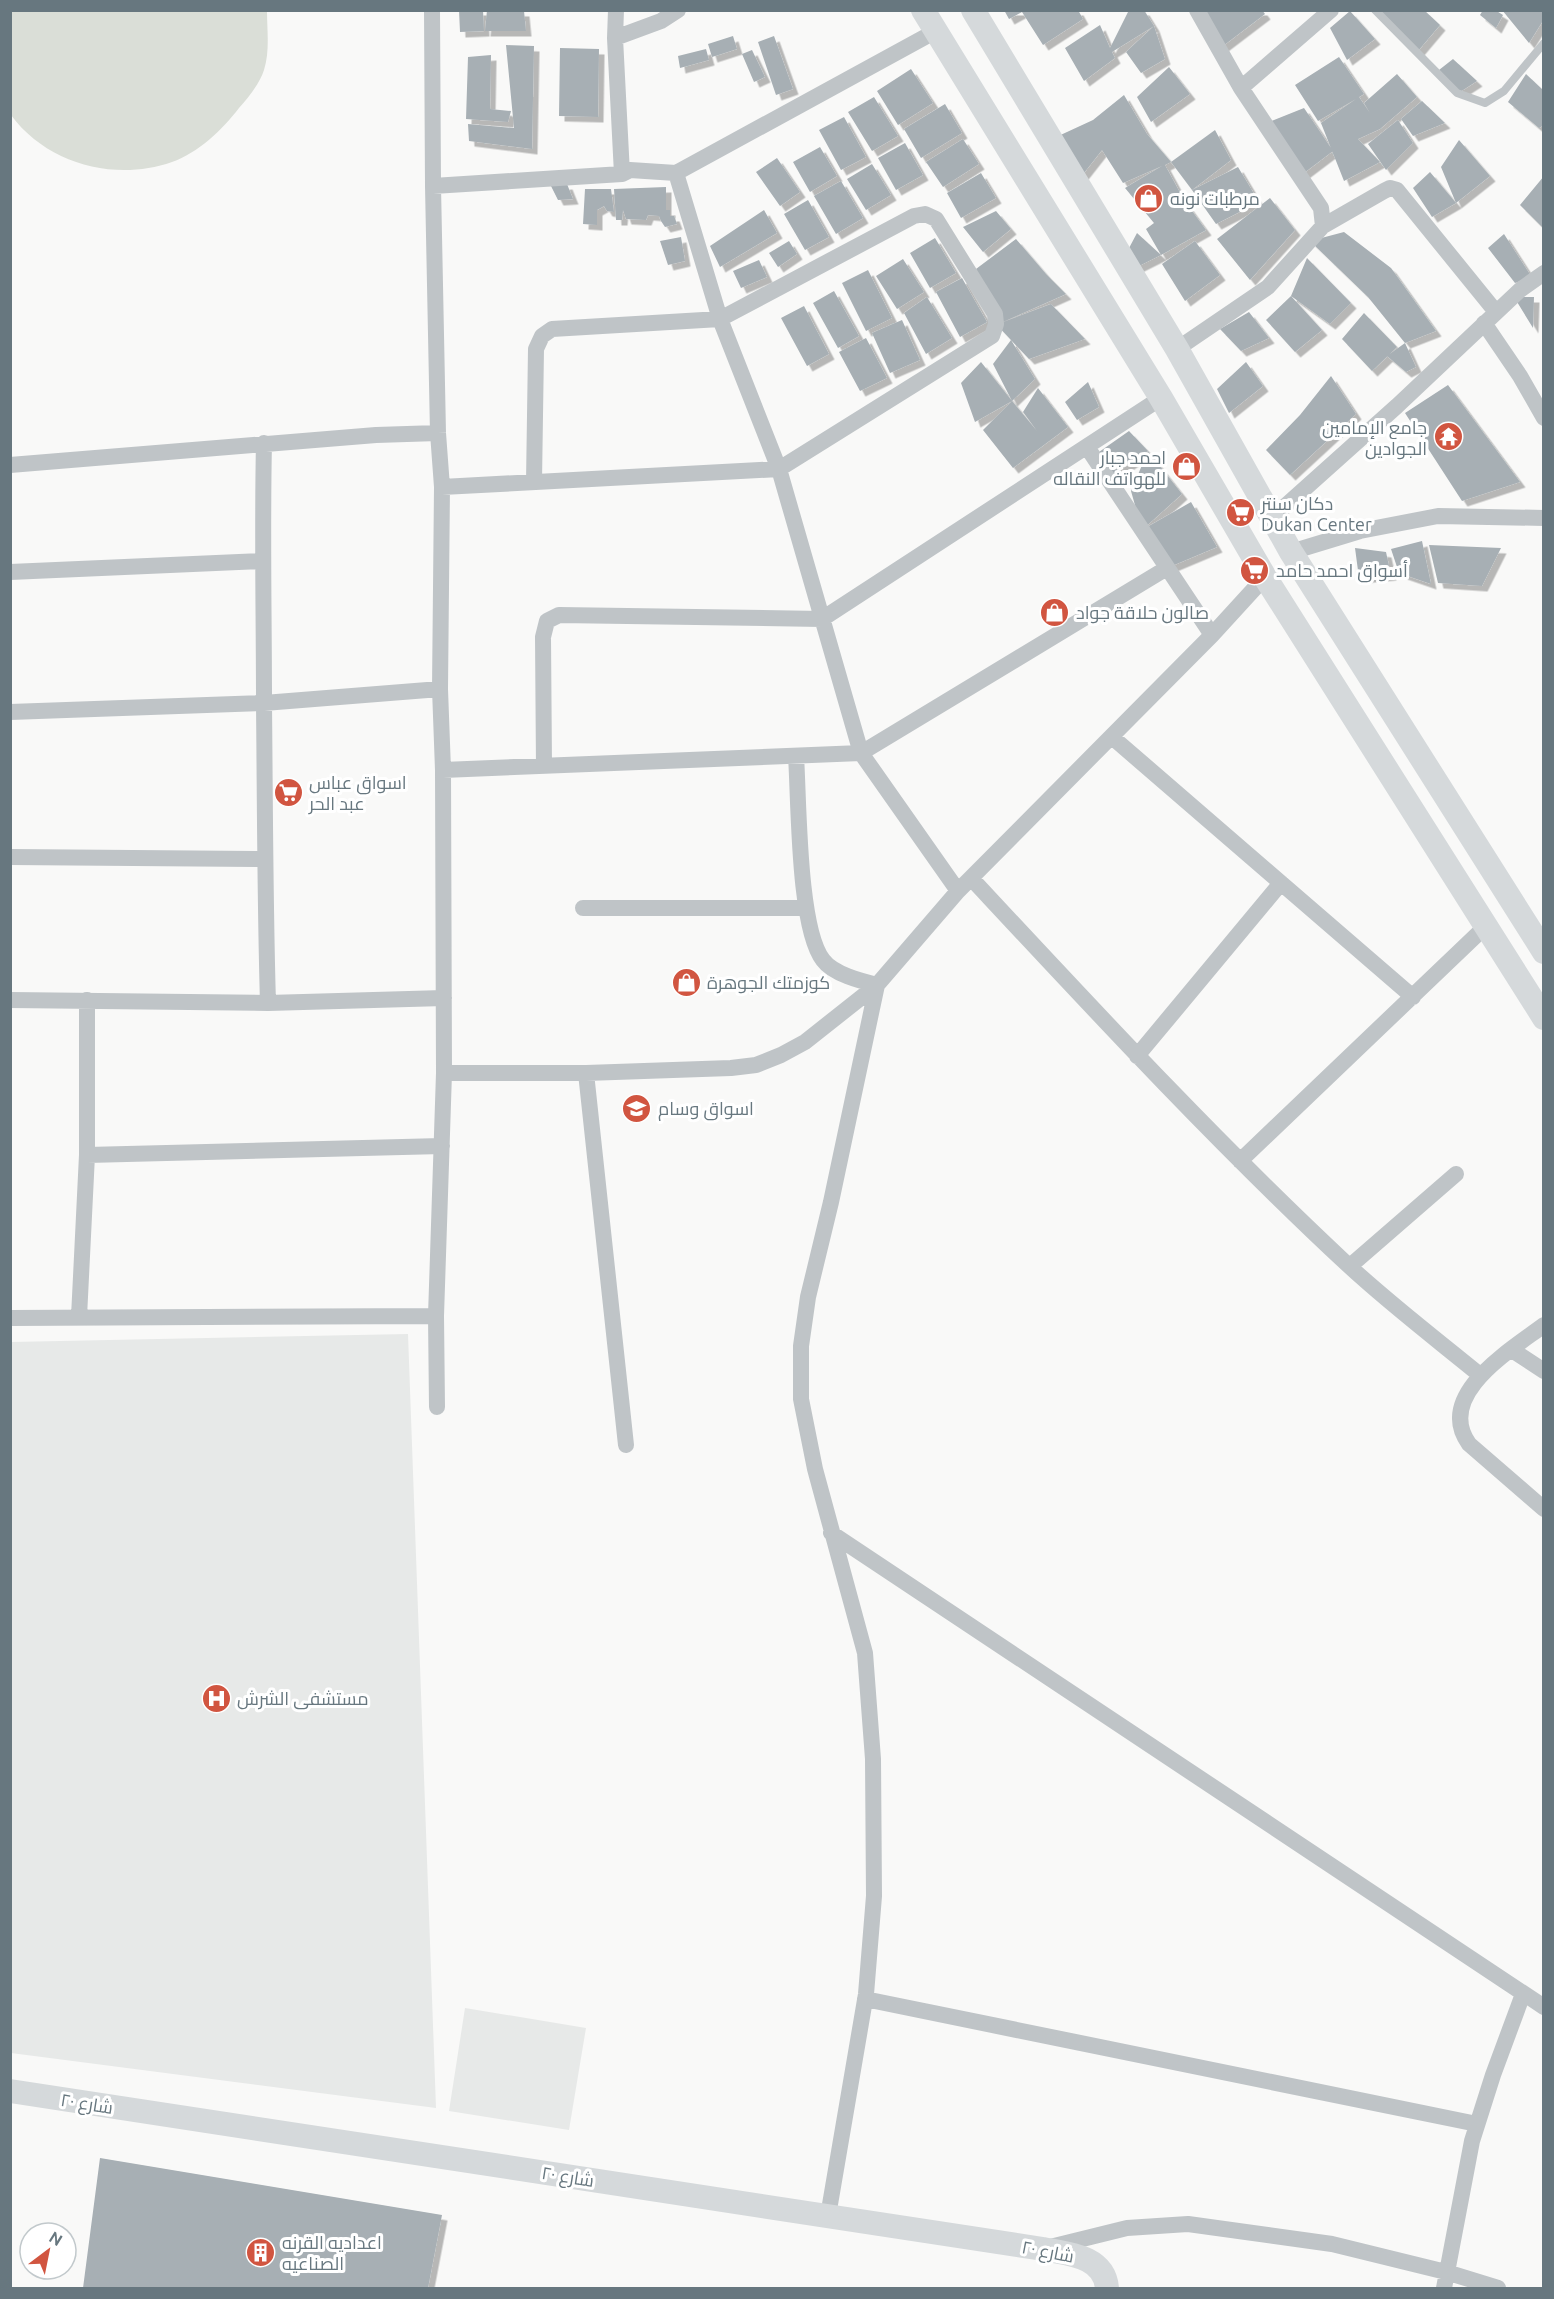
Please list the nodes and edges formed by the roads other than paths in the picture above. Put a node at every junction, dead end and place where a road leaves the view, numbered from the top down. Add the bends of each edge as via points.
1 (432, 10) edge
2 (616, 10) edge
3 (678, 10) edge
4 (923, 10) edge
5 (973, 10) edge
6 (1197, 10) edge
7 (1331, 10) edge
8 (1374, 10) edge
9 (936, 31) junction
10 (615, 38) junction
11 (1544, 43) edge
12 (1241, 88) junction
13 (676, 173) junction
14 (622, 174) junction
15 (433, 186) junction
16 (1323, 226) junction
17 (1544, 273) edge
18 (1490, 318) junction
19 (720, 319) junction
20 (1177, 349) junction
21 (1161, 398) junction
22 (1215, 416) junction
23 (1544, 418) edge
24 (438, 433) junction
25 (1183, 436) junction
26 (264, 443) junction
27 (1087, 447) junction
28 (10, 465) edge
29 (779, 469) junction
30 (534, 482) junction
31 (442, 487) junction
32 (1272, 518) junction
33 (1544, 518) edge
34 (1291, 552) junction
35 (262, 561) junction
36 (1167, 568) junction
37 (10, 572) edge
38 (1265, 577) junction
39 (822, 618) junction
40 (1212, 635) junction
41 (440, 689) junction
42 (264, 703) junction
43 (10, 712) edge
44 (1112, 736) junction
45 (861, 753) junction
46 (796, 756) junction
47 (544, 766) junction
48 (443, 770) junction
49 (10, 858) edge
50 (264, 859) junction
51 (971, 878) junction
52 (1281, 883) junction
53 (958, 891) junction
54 (583, 908) dead end
55 (805, 908) junction
56 (1486, 926) junction
57 (1544, 952) edge
58 (877, 986) junction
59 (1413, 997) junction
60 (444, 998) junction
61 (10, 1000) edge
62 (87, 1000) junction
63 (268, 1003) junction
64 (1544, 1018) edge
65 (1137, 1056) junction
66 (444, 1073) junction
67 (585, 1073) junction
68 (442, 1146) junction
69 (87, 1155) junction
70 (1240, 1161) junction
71 (1456, 1174) dead end
72 (1350, 1266) junction
73 (436, 1316) junction
74 (79, 1317) junction
75 (10, 1318) edge
76 (1544, 1325) edge
77 (1512, 1350) junction
78 (1544, 1371) edge
79 (1480, 1375) junction
80 (437, 1407) dead end
81 (626, 1445) dead end
82 (1544, 1509) edge
83 (831, 1533) junction
84 (1523, 1994) junction
85 (865, 1999) junction
86 (1544, 2007) edge
87 (10, 2091) edge
88 (1477, 2124) junction
89 (828, 2216) junction
90 (1043, 2249) junction
91 (1445, 2280) edge
92 (1107, 2289) edge
93 (1498, 2289) edge

1 - 15 street
2 - 10 street
3 - 10 street via 662,21
4 - 9 street
5 - 20 street
6 - 12 street
7 - 12 street
8 - 11 lane via 1457,93 1485,103 1504,91
9 - 13 street
9 - 21 street
10 - 14 street
12 - 16 street via 1321,208
13 - 14 street via 630,170
13 - 19 street
14 - 15 street
15 - 24 street
16 - 18 street via 1390,188 1397,190
16 - 20 street via 1268,287
17 - 18 street
18 - 23 street
18 - 32 street
19 - 29 street
19 - 29 street via 925,213 936,219 995,314 992,336
19 - 30 street via 552,329 542,336 536,349
20 - 22 street
21 - 25 street
21 - 27 street
22 - 25 street
22 - 32 street
24 - 26 street
24 - 31 street
25 - 38 street
26 - 28 street
26 - 35 street
27 - 36 street
27 - 39 street
29 - 30 street
29 - 39 street
30 - 31 street
31 - 41 street
32 - 34 street
33 - 34 street via 1438,516 1360,531
34 - 57 street
35 - 37 street
35 - 42 street
36 - 40 street
36 - 45 street
38 - 40 street
38 - 56 street
39 - 45 street
39 - 47 street via 559,615 547,621 543,637
40 - 44 street
41 - 42 street
41 - 48 street
42 - 43 street
42 - 50 street
44 - 51 street
44 - 52 street
45 - 46 street
45 - 53 street
46 - 47 street
46 - 55 street
47 - 48 street
48 - 60 street
49 - 50 street
50 - 63 street
51 - 53 street
51 - 65 street
52 - 59 street
52 - 65 street
53 - 58 street
54 - 55 street
55 - 58 street via 823,961 846,976
56 - 59 street
56 - 64 street
58 - 67 street via 805,1042 756,1065
58 - 83 street via 807,1298 801,1346 801,1399
59 - 70 street
60 - 63 street
60 - 66 street
61 - 62 street
62 - 63 street
62 - 69 street
65 - 70 street
66 - 67 street
66 - 68 street
67 - 81 street
68 - 69 street
68 - 73 street
69 - 74 street
70 - 72 street
71 - 72 street
72 - 79 street
73 - 74 street
73 - 80 street
74 - 75 street
76 - 77 street
77 - 78 street
77 - 79 street
79 - 82 street via 1461,1407 1464,1438
83 - 84 street
83 - 85 street via 865,1653 872,1747 874,1896
84 - 86 street
84 - 88 street
85 - 88 street
85 - 89 street
87 - 89 street, شارع ٢٠
88 - 91 street
89 - 90 street, شارع ٢٠
90 - 91 street via 1127,2228 1188,2224 1332,2244
90 - 92 street, شارع ٢٠ via 1083,2257 1098,2266
91 - 93 street

